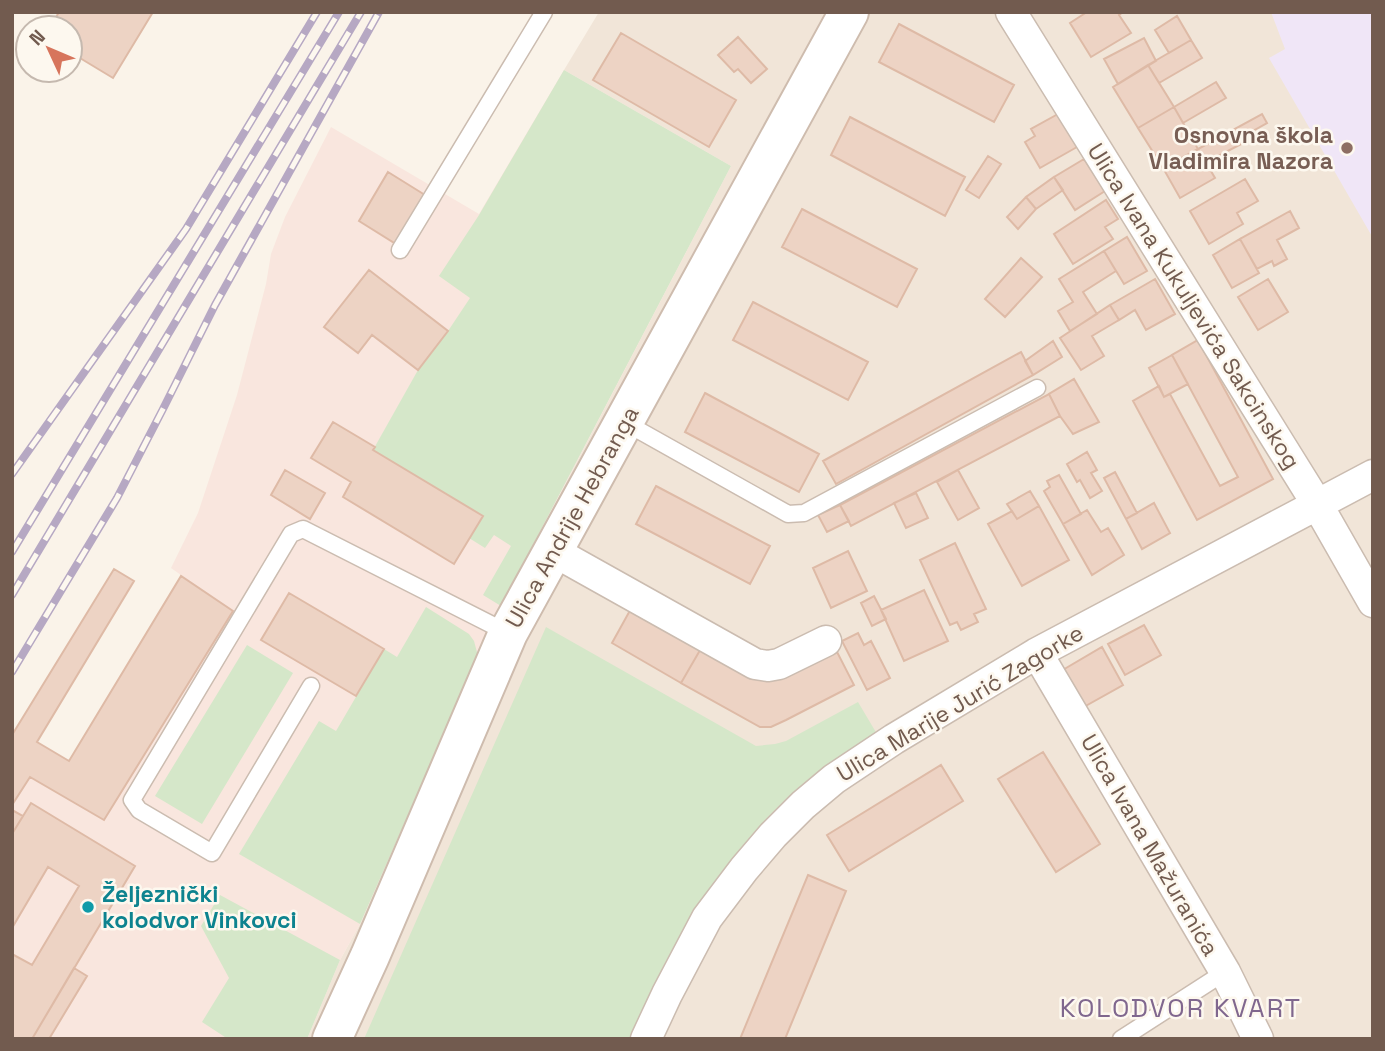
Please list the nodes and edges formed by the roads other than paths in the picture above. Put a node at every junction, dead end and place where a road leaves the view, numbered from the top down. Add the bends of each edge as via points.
1 (544, 12) edge
2 (849, 12) edge
3 (1012, 12) edge
4 (400, 250) dead end
5 (1037, 388) dead end
6 (624, 422) junction
7 (1373, 475) edge
8 (1317, 504) junction
9 (553, 551) junction
10 (1373, 602) edge
11 (508, 633) junction
12 (826, 641) dead end
13 (1037, 653) junction
14 (311, 686) dead end
15 (1225, 972) junction
16 (332, 1039) edge
17 (646, 1039) edge
18 (1121, 1039) edge
19 (1258, 1039) edge

1 - 4 lane
2 - 6 main road, Ulica Andrije Hebranga
3 - 8 street, Ulica Ivana Kukuljevića Sakcinskog
5 - 6 lane via 804,513 794,514
6 - 9 main road, Ulica Andrije Hebranga
7 - 8 street, Ulica Marije Jurić Zagorke
8 - 10 street, Ulica Ivana Kukuljevića Sakcinskog
8 - 13 street, Ulica Marije Jurić Zagorke
9 - 11 main road, Ulica Andrije Hebranga
9 - 12 street via 755,664 779,664
11 - 14 lane via 303,529 291,534 132,800 135,806 212,853
11 - 16 main road, Ulica Andrije Hebranga
13 - 15 street, Ulica Ivana Mažuranića
13 - 17 street, Ulica Marije Jurić Zagorke via 894,739 803,805 744,869 707,918
15 - 18 lane
15 - 19 street, Ulica Ivana Mažuranića

